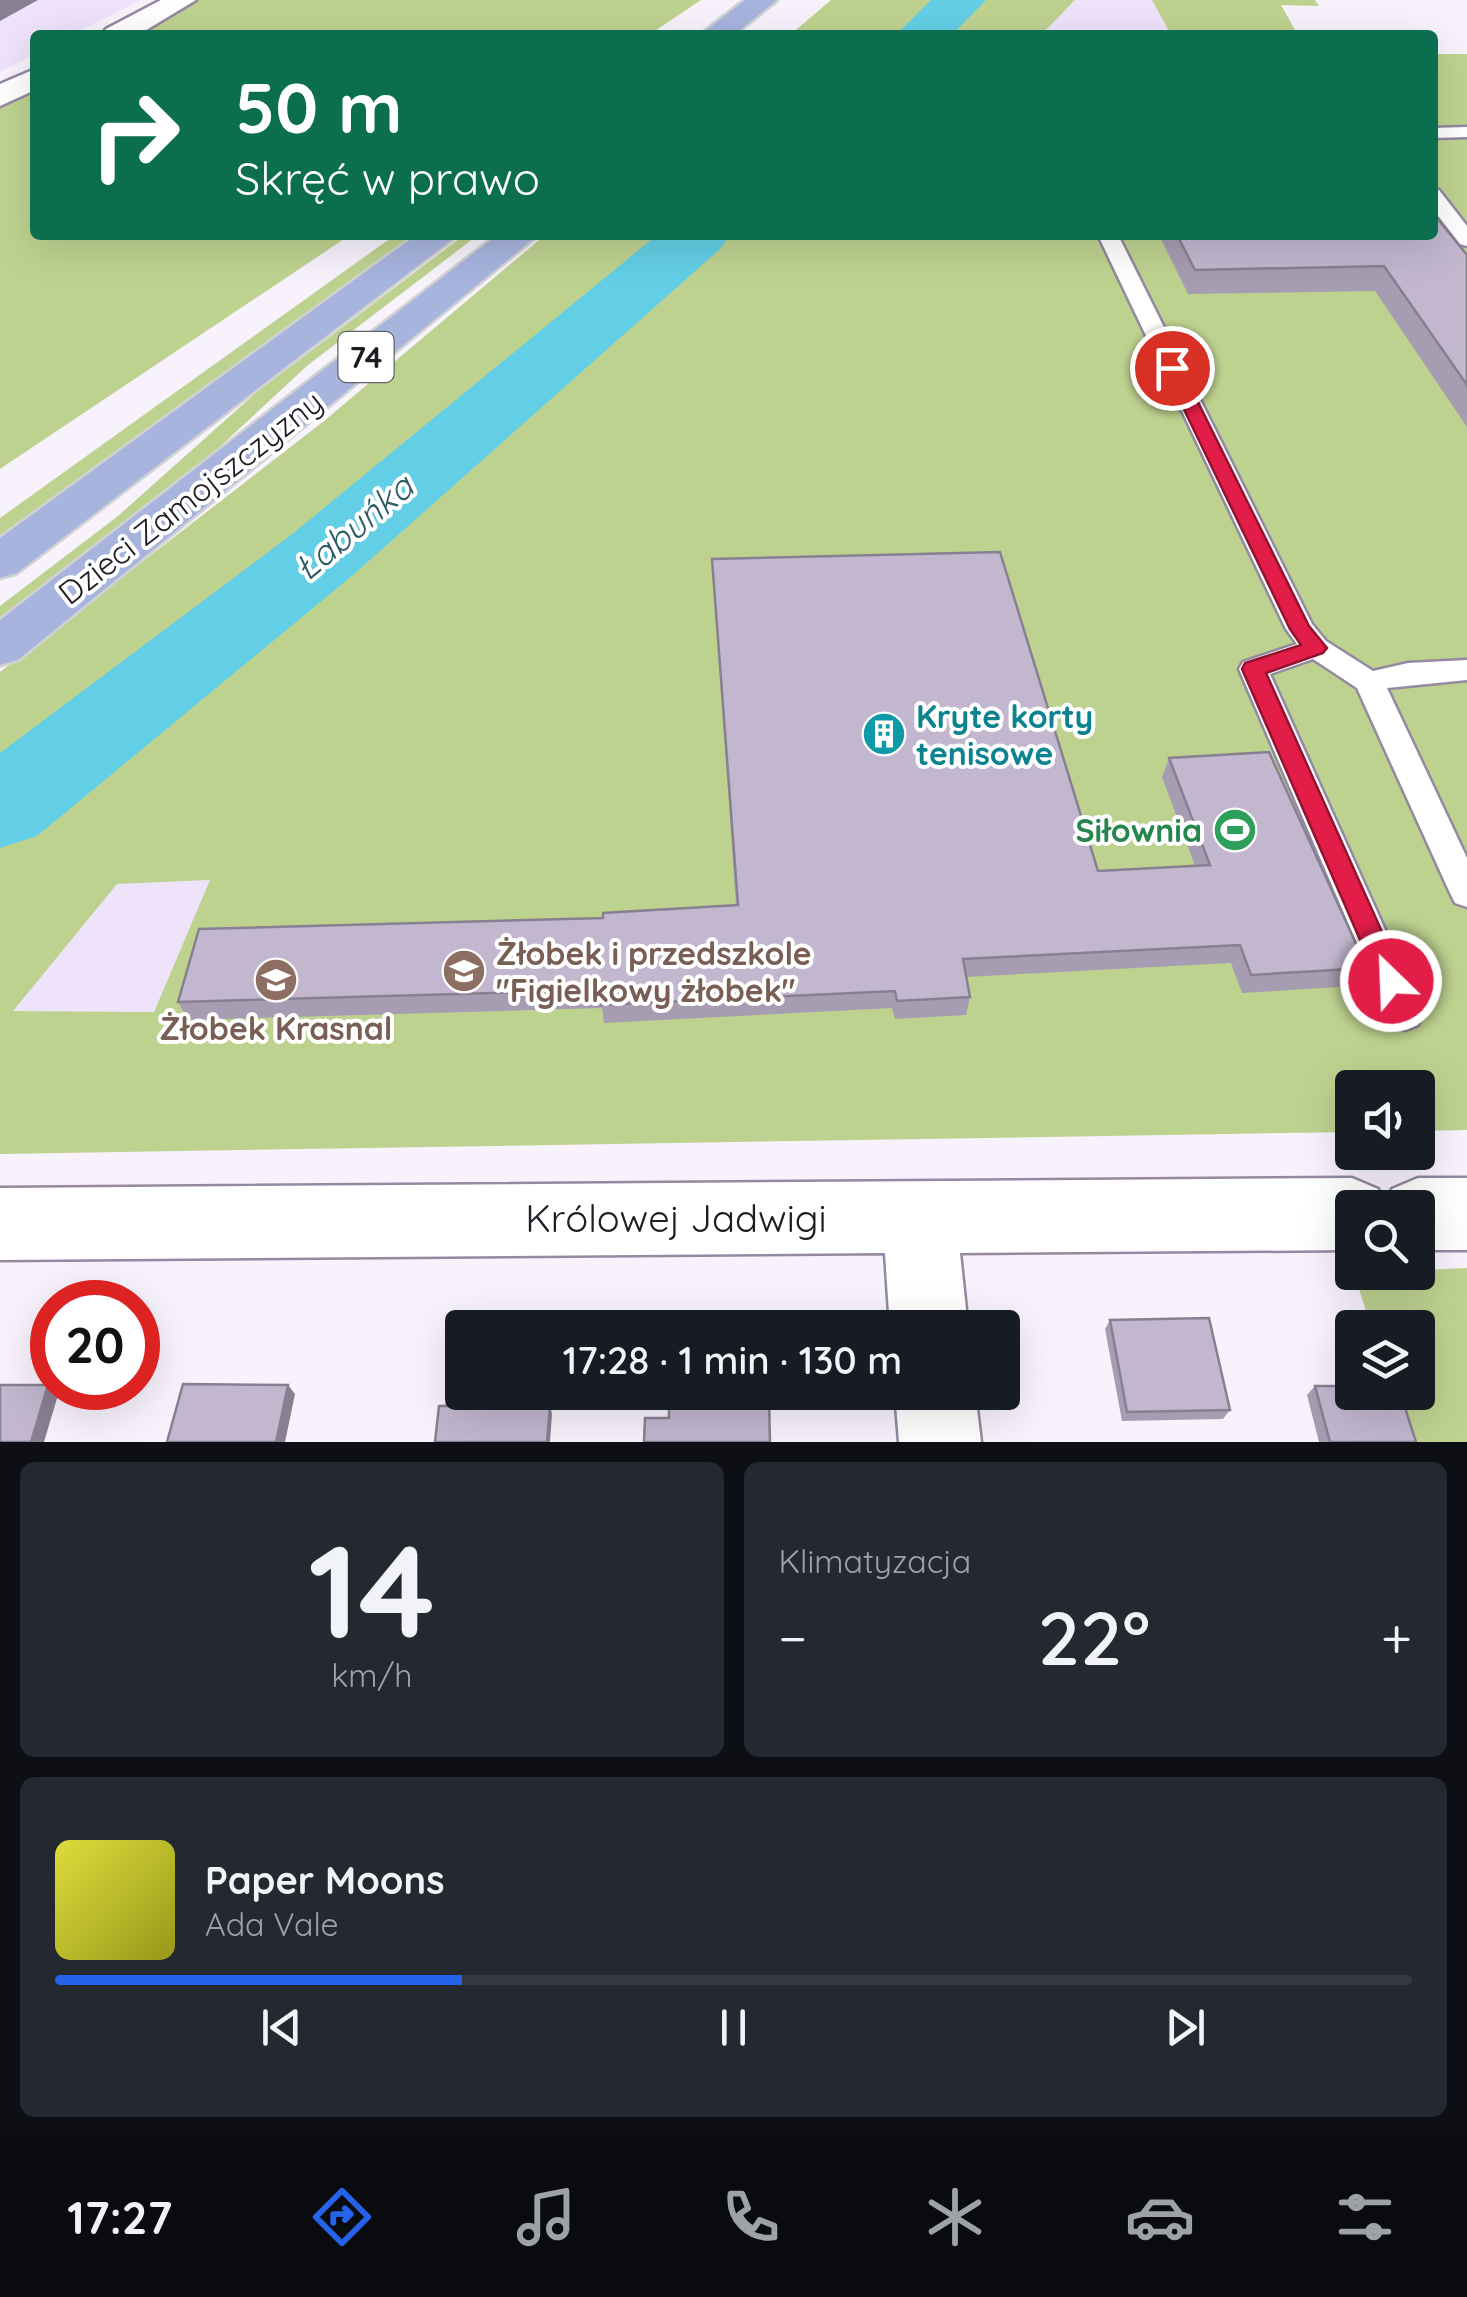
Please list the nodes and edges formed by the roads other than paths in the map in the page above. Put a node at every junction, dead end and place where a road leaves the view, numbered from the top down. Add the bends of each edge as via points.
1 (182, 0) edge
2 (763, 0) edge
3 (791, 12) dead end
4 (125, 30) edge
5 (722, 30) edge
6 (770, 30) edge
7 (1467, 132) edge
8 (1438, 133) edge
9 (1438, 202) edge
10 (433, 240) edge
11 (514, 240) edge
12 (1110, 240) edge
13 (1467, 240) edge
14 (0, 562) edge
15 (0, 647) edge
16 (1316, 648) junction
17 (1467, 670) edge
18 (1370, 682) junction
19 (1467, 892) edge
20 (1405, 1014) dead end
21 (1335, 1214) edge
22 (1435, 1214) edge
23 (1467, 1214) edge
24 (919, 1216) junction
25 (0, 1224) edge
26 (927, 1310) edge
27 (937, 1410) edge
28 (940, 1442) edge

1 - 4 street
2 - 5 main road
3 - 6 main road
7 - 8 lane
9 - 13 lane
10 - 14 main road, Dzieci Zamojszczyzny / 74
11 - 15 main road, Dzieci Zamojszczyzny / 74
12 - 16 lane via 1300,629
16 - 18 lane
16 - 20 lane via 1253,669
17 - 18 lane via 1408,672
18 - 19 lane
21 - 24 street, Królowej Jadwigi
22 - 23 street
24 - 25 street, Królowej Jadwigi
24 - 26 street
27 - 28 street

